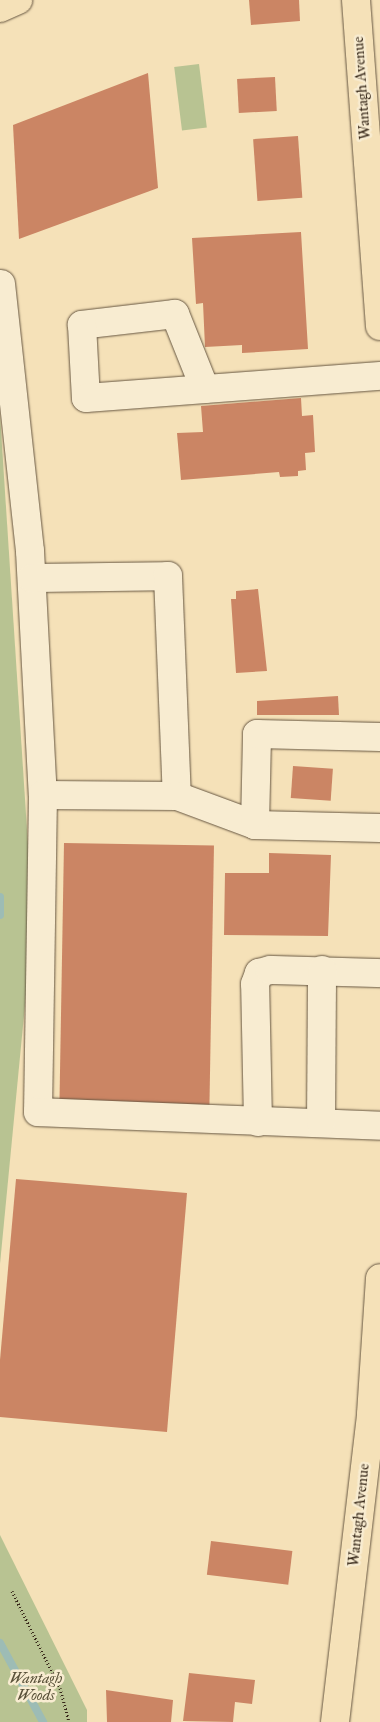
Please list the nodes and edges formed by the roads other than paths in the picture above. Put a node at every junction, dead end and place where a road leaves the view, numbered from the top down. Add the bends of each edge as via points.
1 (18, 0) edge
2 (356, 0) edge
3 (0, 8) edge
4 (1, 284) edge
5 (380, 326) edge
6 (380, 376) edge
7 (206, 389) junction
8 (32, 578) junction
9 (380, 737) edge
10 (43, 795) junction
11 (177, 796) junction
12 (255, 825) junction
13 (380, 828) edge
14 (322, 970) junction
15 (380, 973) edge
16 (258, 1122) junction
17 (321, 1124) junction
18 (380, 1126) edge
19 (380, 1278) edge
20 (378, 1323) edge
21 (375, 1413) edge
22 (335, 1722) edge

1 - 3 main road
2 - 5 main road, Wantagh Avenue
4 - 8 lane
6 - 7 lane
7 - 7 lane via 86,398 82,325 175,314
8 - 10 lane
8 - 11 lane via 168,576
9 - 12 lane via 257,734
10 - 11 lane
10 - 16 lane via 38,1112
11 - 12 lane
12 - 13 lane
14 - 15 lane
14 - 16 lane via 270,970 259,973 254,984
14 - 17 lane
16 - 17 lane
17 - 18 lane
19 - 20 main road, Wantagh Avenue
20 - 21 main road, Wantagh Avenue
21 - 22 main road, Wantagh Avenue

